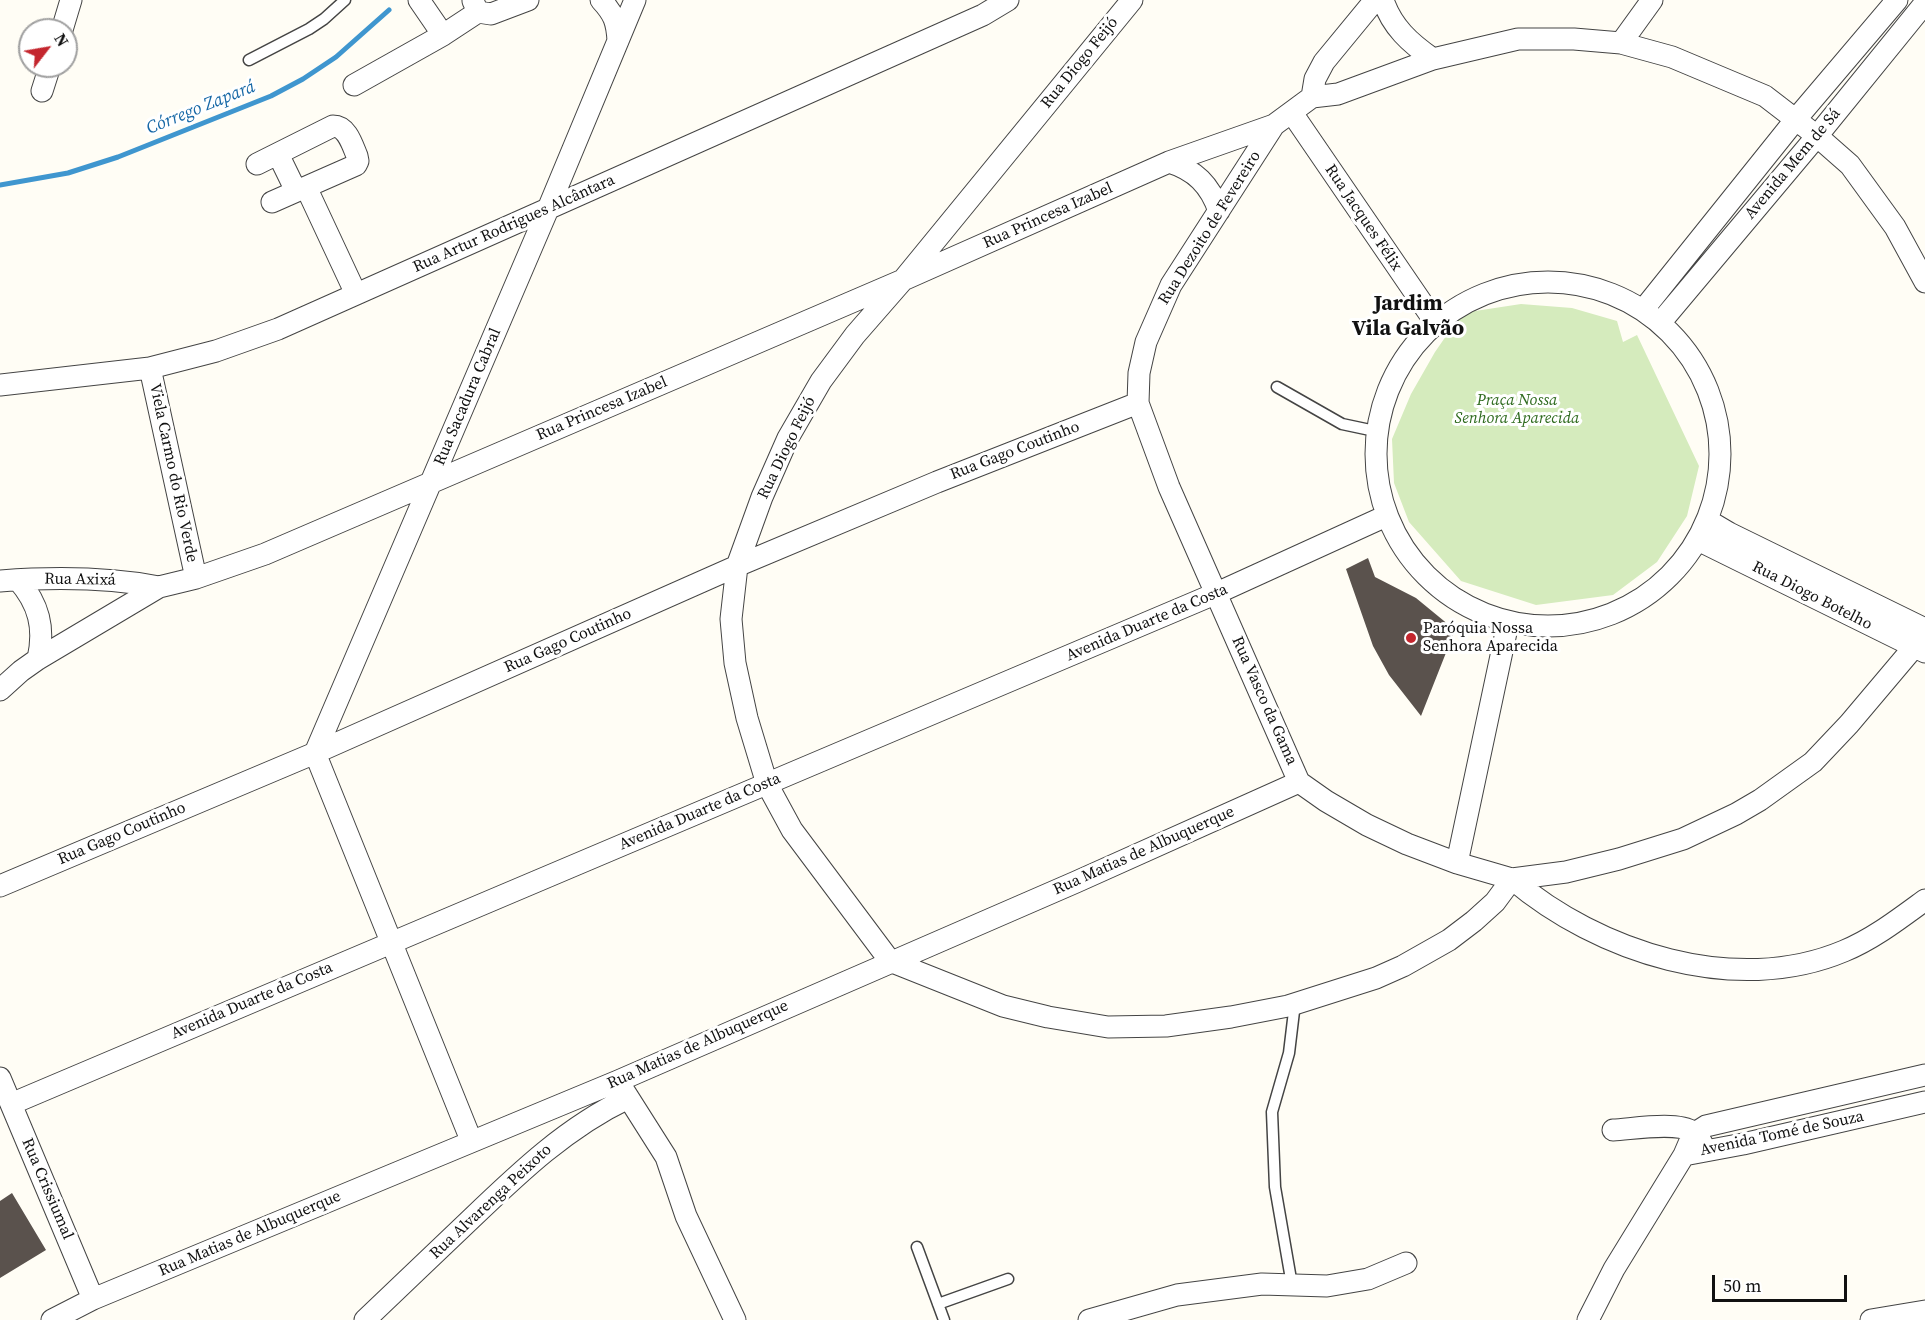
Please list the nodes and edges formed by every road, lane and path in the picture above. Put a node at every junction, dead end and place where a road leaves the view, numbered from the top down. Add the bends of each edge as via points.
1 (71, 0) edge
2 (345, 0) edge
3 (419, 0) edge
4 (528, 0) edge
5 (601, 0) edge
6 (635, 0) edge
7 (1008, 0) edge
8 (1132, 0) edge
9 (1375, 0) edge
10 (1383, 0) edge
11 (1652, 0) edge
12 (1897, 0) edge
13 (1925, 3) edge
14 (475, 6) edge
15 (66, 18) edge
16 (443, 35) junction
17 (618, 41) junction
18 (1621, 44) junction
19 (1433, 59) junction
20 (249, 60) dead end
21 (46, 78) edge
22 (354, 85) dead end
23 (42, 91) dead end
24 (1312, 97) junction
25 (1292, 113) junction
26 (1792, 123) junction
27 (1274, 125) junction
28 (1813, 141) junction
29 (278, 154) junction
30 (1169, 162) junction
31 (257, 164) dead end
32 (301, 189) junction
33 (272, 202) dead end
34 (548, 209) junction
35 (1219, 211) junction
36 (903, 280) junction
37 (1925, 282) edge
38 (356, 294) junction
39 (1652, 317) junction
40 (1435, 322) junction
41 (150, 368) junction
42 (0, 386) edge
43 (1277, 387) dead end
44 (1138, 403) junction
45 (1375, 431) junction
46 (431, 483) junction
47 (1386, 516) junction
48 (1707, 520) junction
49 (1698, 540) junction
50 (737, 566) junction
51 (195, 578) junction
52 (9, 580) edge
53 (159, 587) junction
54 (1217, 593) junction
55 (1508, 623) junction
56 (1922, 640) edge
57 (38, 659) junction
58 (0, 690) edge
59 (315, 753) junction
60 (1299, 782) junction
61 (767, 784) junction
62 (1456, 863) junction
63 (1512, 879) junction
64 (0, 886) edge
65 (1925, 900) edge
66 (392, 941) junction
67 (890, 961) junction
68 (1296, 1003) junction
69 (1925, 1075) edge
70 (0, 1078) edge
71 (623, 1090) junction
72 (1925, 1102) edge
73 (11, 1104) junction
74 (1613, 1130) dead end
75 (1695, 1133) junction
76 (471, 1140) junction
77 (1707, 1151) junction
78 (1684, 1155) junction
79 (917, 1247) dead end
80 (1406, 1263) dead end
81 (1008, 1279) dead end
82 (1292, 1285) junction
83 (93, 1299) junction
84 (938, 1304) junction
85 (1925, 1311) edge
86 (1592, 1317) edge
87 (52, 1320) edge
88 (365, 1320) edge
89 (735, 1320) edge
90 (944, 1320) edge
91 (1089, 1320) edge
92 (1871, 1320) edge

1 - 15 street
2 - 20 lane via 309,29
3 - 16 street
4 - 14 street via 491,14
5 - 17 street via 612,11
6 - 17 street, Rua Sacadura Cabral
7 - 34 street, Rua Artur Rodrigues Alcântara via 983,15
8 - 36 street, Rua Diogo Feijó
9 - 24 street via 1324,62
10 - 19 street via 1400,31
11 - 18 street
12 - 26 street, Avenida Mem de Sá
13 - 28 street, Avenida Mem de Sá
14 - 16 street
16 - 22 street
17 - 34 street, Rua Sacadura Cabral
18 - 19 street via 1518,39
18 - 26 street via 1672,57 1765,96
19 - 24 street via 1338,94
21 - 23 street
24 - 25 street, Rua Princesa Izabel
25 - 27 street, Rua Princesa Izabel
25 - 40 street, Rua Jacques Félix
26 - 28 street
26 - 39 street, Avenida Mem de Sá
27 - 30 street, Rua Princesa Izabel
27 - 35 street, Rua Dezoito de Fevereiro
28 - 37 street via 1845,173 1858,177 1895,227
28 - 39 street, Avenida Mem de Sá
29 - 31 street
29 - 32 street
29 - 32 street via 333,126 345,130 357,156 356,165
30 - 35 street via 1202,180
30 - 36 street, Rua Princesa Izabel
32 - 33 street
32 - 38 street
34 - 38 street, Rua Artur Rodrigues Alcântara
34 - 46 street, Rua Sacadura Cabral
35 - 44 street, Rua Dezoito de Fevereiro via 1157,314 1139,373
36 - 46 street, Rua Princesa Izabel
36 - 50 street, Rua Diogo Feijó via 821,381 788,438
38 - 41 street, Rua Artur Rodrigues Alcântara via 278,329
39 - 40 street via 1603,290 1560,281 1515,284 1473,297
39 - 48 street via 1689,355 1709,394 1719,436 1718,479
40 - 45 street via 1401,362
41 - 42 street, Rua Artur Rodrigues Alcântara
41 - 51 street, Viela Carmo do Rio Verde
43 - 45 lane via 1342,424
44 - 50 street, Rua Gago Coutinho
44 - 54 street, Rua Vasco da Gama via 1169,487
45 - 47 street via 1375,464
46 - 51 street, Rua Princesa Izabel via 265,554
46 - 59 street, Rua Sacadura Cabral
47 - 54 street, Avenida Duarte da Costa
47 - 55 street via 1415,564 1457,601
48 - 49 street
48 - 56 street, Rua Diogo Botelho
49 - 55 street via 1664,583 1617,613 1563,627
49 - 56 street, Rua Diogo Botelho
50 - 59 street, Rua Gago Coutinho
50 - 61 street, Rua Diogo Feijó via 731,619 735,663
51 - 53 street, Rua Princesa Izabel
52 - 53 street, Rua Axixá via 67,578
52 - 57 street via 29,593 37,609 42,628
53 - 57 street, Rua Princesa Izabel
54 - 60 street, Rua Vasco da Gama
54 - 61 street, Avenida Duarte da Costa
55 - 62 street
56 - 63 street via 1813,762 1744,809 1683,839 1619,859 1566,872
57 - 58 street, Rua Princesa Izabel
59 - 64 street, Rua Gago Coutinho
59 - 66 street
60 - 62 street, Rua Vasco da Gama via 1367,825
60 - 67 street, Rua Matias de Albuquerque
61 - 66 street, Avenida Duarte da Costa
61 - 67 street, Rua Diogo Feijó via 792,830
62 - 63 street, Rua Vasco da Gama
63 - 65 street via 1561,916 1617,943 1688,964 1728,969 1770,969 1808,963 1844,951
63 - 68 street via 1474,921 1425,955 1376,978
66 - 73 street, Avenida Duarte da Costa
66 - 76 street
67 - 68 street via 1003,1006 1108,1027 1166,1026
67 - 71 street, Rua Matias de Albuquerque
68 - 82 lane via 1289,1053 1272,1112 1275,1187
69 - 75 street, Avenida Tomé de Souza via 1706,1126
70 - 73 street, Rua Crissiumal
71 - 76 street, Rua Matias de Albuquerque
71 - 88 street, Rua Alvarenga Peixoto via 512,1179
71 - 89 street via 666,1156 686,1216
72 - 77 street, Avenida Tomé de Souza
73 - 83 street, Rua Crissiumal
74 - 75 street via 1674,1126
75 - 77 street
75 - 78 street, Avenida Tomé de Souza
76 - 83 street, Rua Matias de Albuquerque
77 - 78 street, Avenida Tomé de Souza
78 - 86 street via 1614,1269
79 - 84 lane
80 - 82 street via 1368,1279 1327,1286
81 - 84 lane
82 - 91 street via 1262,1284 1177,1295
83 - 87 street, Rua Matias de Albuquerque
84 - 90 lane
85 - 92 street

